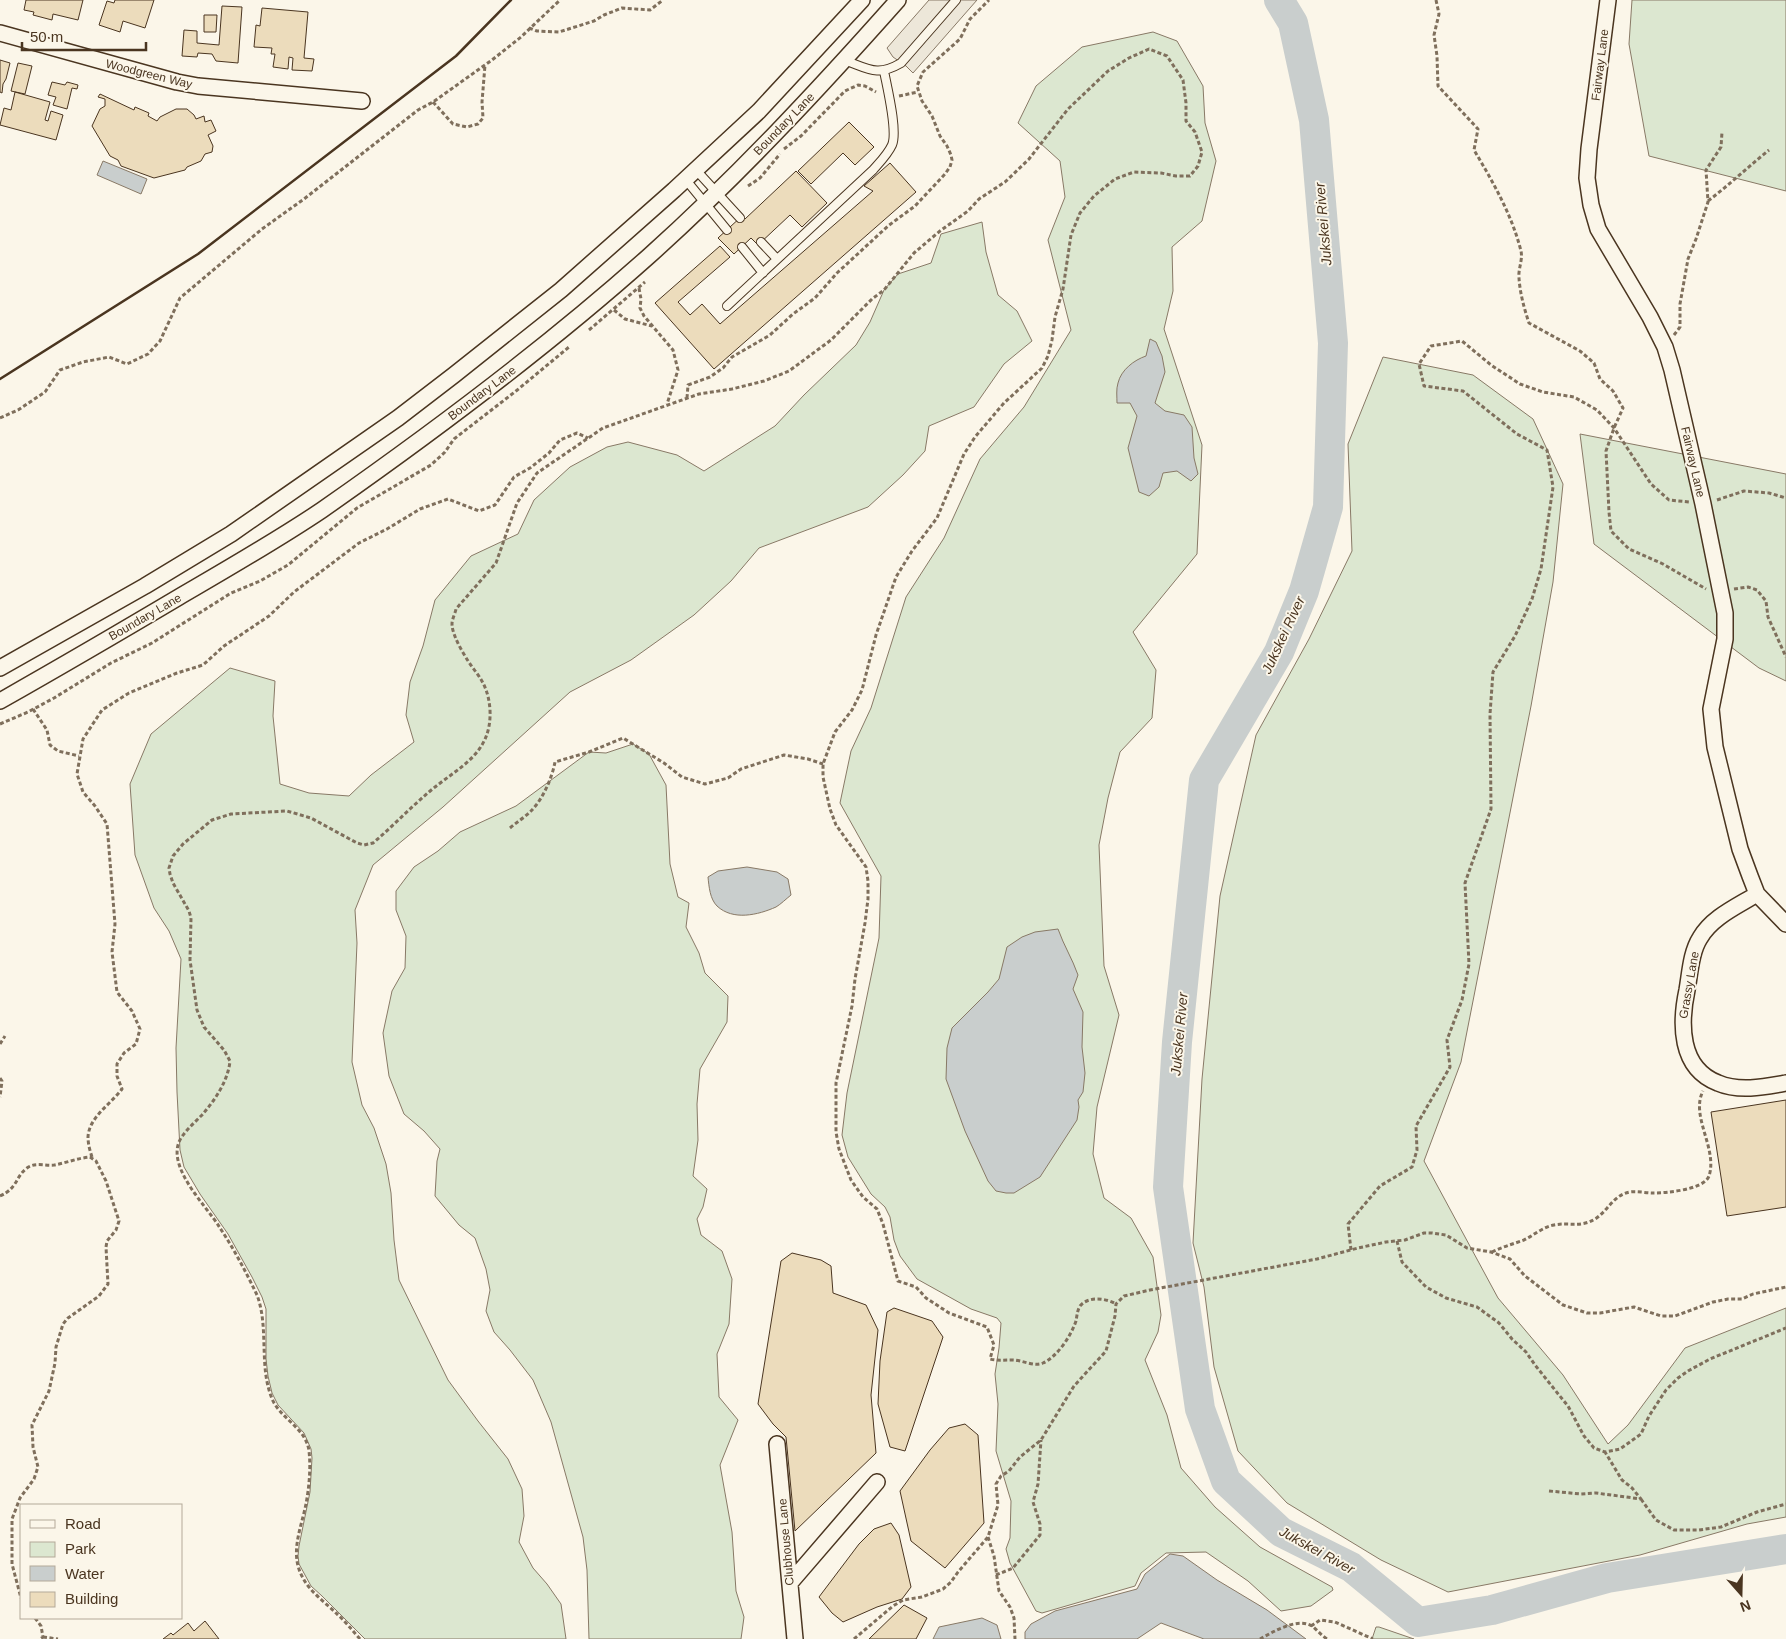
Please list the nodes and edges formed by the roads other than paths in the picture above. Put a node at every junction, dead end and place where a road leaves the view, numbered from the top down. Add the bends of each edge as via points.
1 (862, 0) edge
2 (898, 0) edge
3 (956, 0) edge
4 (1608, 0) edge
5 (0, 33) edge
6 (844, 60) junction
7 (884, 71) junction
8 (362, 101) dead end
9 (691, 175) junction
10 (710, 198) junction
11 (740, 218) dead end
12 (727, 230) dead end
13 (762, 242) dead end
14 (742, 247) dead end
15 (778, 259) junction
16 (763, 273) junction
17 (727, 306) dead end
18 (0, 668) edge
19 (0, 701) edge
20 (1757, 894) junction
21 (1786, 924) edge
22 (1786, 1084) edge
23 (777, 1444) dead end
24 (877, 1482) dead end
25 (790, 1583) junction
26 (795, 1639) edge

1 - 9 street via 759,111
2 - 6 street, Boundary Lane
3 - 7 lane via 901,63
4 - 20 street, Fairway Lane via 1589,149 1587,178 1591,205 1598,229 1650,317 1672,370 1725,613 1725,639 1711,708 1712,732 1740,849
5 - 8 street, Woodgreen Way via 184,84
6 - 7 lane
6 - 10 street, Boundary Lane
7 - 15 lane via 894,130 889,151
9 - 10 lane
9 - 10 lane
9 - 18 street via 561,290 398,418 231,534
10 - 11 lane
10 - 12 lane
10 - 19 street, Boundary Lane via 649,256 541,347 319,511 225,570
13 - 15 lane
14 - 16 lane
15 - 16 lane
16 - 17 lane
20 - 21 street, Fairway Lane
20 - 22 street, Grassy Lane via 1705,930 1696,946 1683,1014 1684,1038 1694,1063 1718,1084 1744,1088
23 - 25 street, Clubhouse Lane
24 - 25 street
25 - 26 street, Clubhouse Lane

